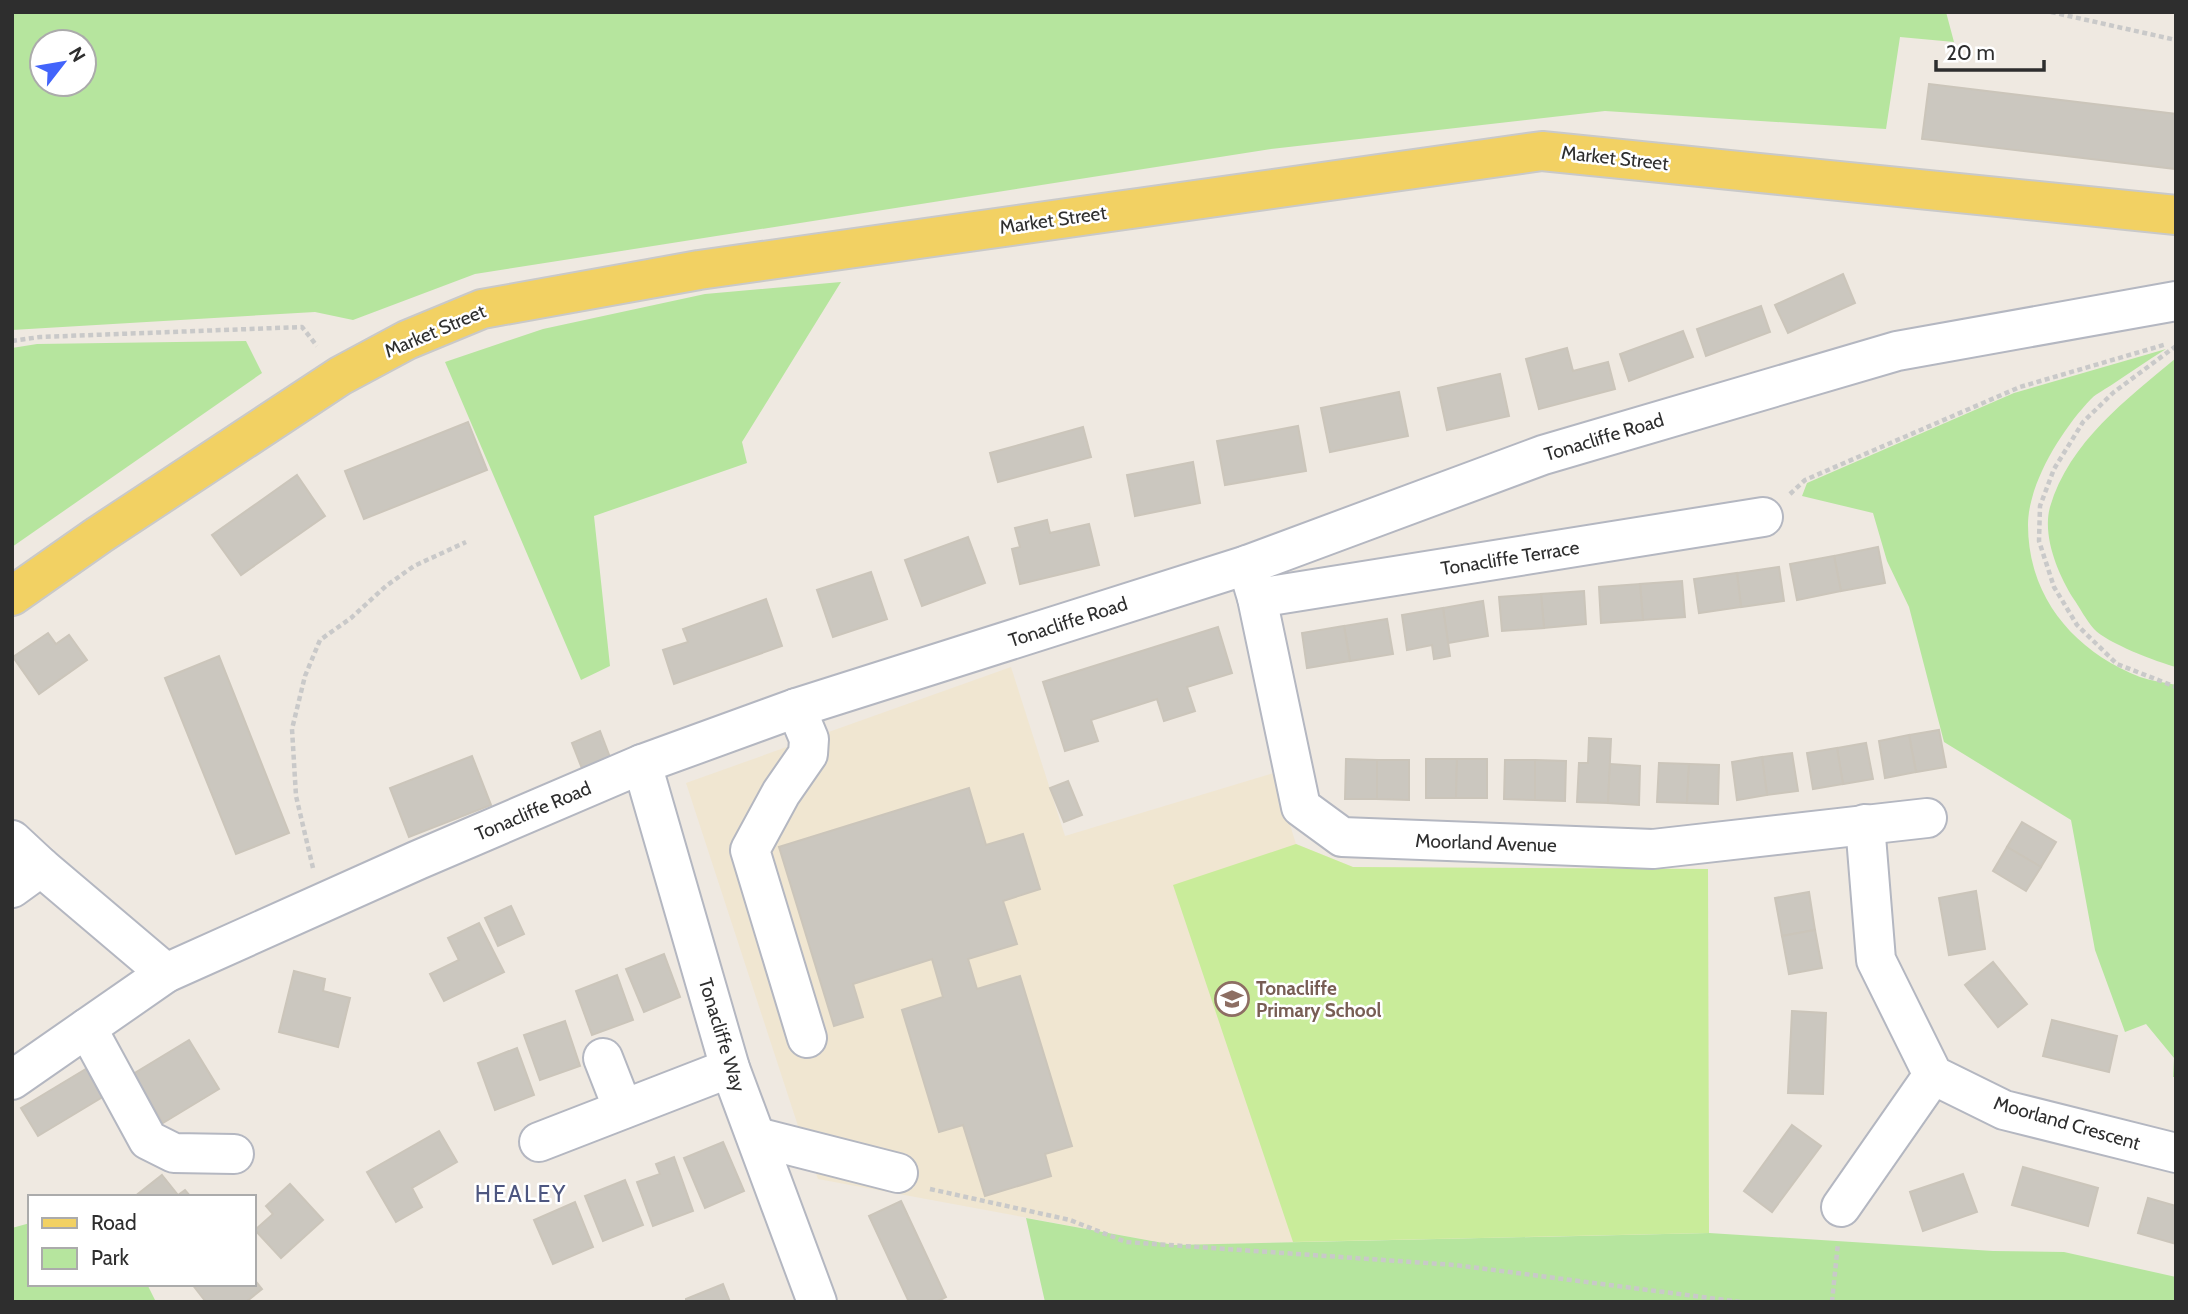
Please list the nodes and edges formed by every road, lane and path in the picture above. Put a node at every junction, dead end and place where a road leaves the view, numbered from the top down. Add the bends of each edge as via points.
1 (2051, 12) edge
2 (2176, 40) edge
3 (2176, 215) edge
4 (2176, 302) edge
5 (302, 327) dead end
6 (12, 341) edge
7 (2176, 343) edge
8 (1763, 517) joint
9 (466, 542) dead end
10 (1252, 582) junction
11 (12, 596) edge
12 (2176, 687) edge
13 (796, 708) junction
14 (642, 764) junction
15 (1927, 818) dead end
16 (1865, 824) junction
17 (12, 840) edge
18 (26, 878) edge
19 (321, 903) junction
20 (166, 973) junction
21 (87, 1028) junction
22 (807, 1038) dead end
23 (603, 1058) dead end
24 (730, 1068) junction
25 (1933, 1075) junction
26 (12, 1080) edge
27 (623, 1109) junction
28 (757, 1137) junction
29 (539, 1142) dead end
30 (2176, 1153) edge
31 (234, 1154) dead end
32 (898, 1173) joint
33 (1842, 1207) joint
34 (817, 1302) edge
35 (1741, 1302) edge
36 (1832, 1302) edge

1 - 2 path
3 - 11 main road, Market Street via 1542,151 699,270 482,309 407,340 340,376
4 - 10 street, Tonacliffe Road via 1896,351 1543,455
5 - 6 path
7 - 8 path via 2007,392 1805,480
7 - 12 path via 2083,422 2054,469 2040,506 2039,541 2054,587 2077,625 2117,664
8 - 10 street, Tonacliffe Terrace
9 - 19 path via 414,566 320,640 304,676 292,729 296,796
10 - 13 street, Tonacliffe Road
10 - 16 street, Moorland Avenue via 1301,807 1342,837 1653,849
13 - 14 street, Tonacliffe Road
13 - 22 street via 809,739 808,754 750,850
14 - 19 street, Tonacliffe Road
14 - 24 street, Tonacliffe Way
15 - 16 street, Moorland Avenue
16 - 25 street via 1876,960
17 - 18 street
18 - 20 street
19 - 20 street, Tonacliffe Road
20 - 21 street, Tonacliffe Road
21 - 26 street, Tonacliffe Road
21 - 31 street via 148,1140 174,1153
23 - 27 street
24 - 27 street
24 - 28 street, Tonacliffe Way
25 - 30 street, Moorland Crescent via 2004,1110
25 - 33 street
27 - 29 street
28 - 32 street
28 - 34 street, Tonacliffe Way
32 - 35 path via 913,1185 1070,1220 1126,1242 1455,1265
33 - 36 path

